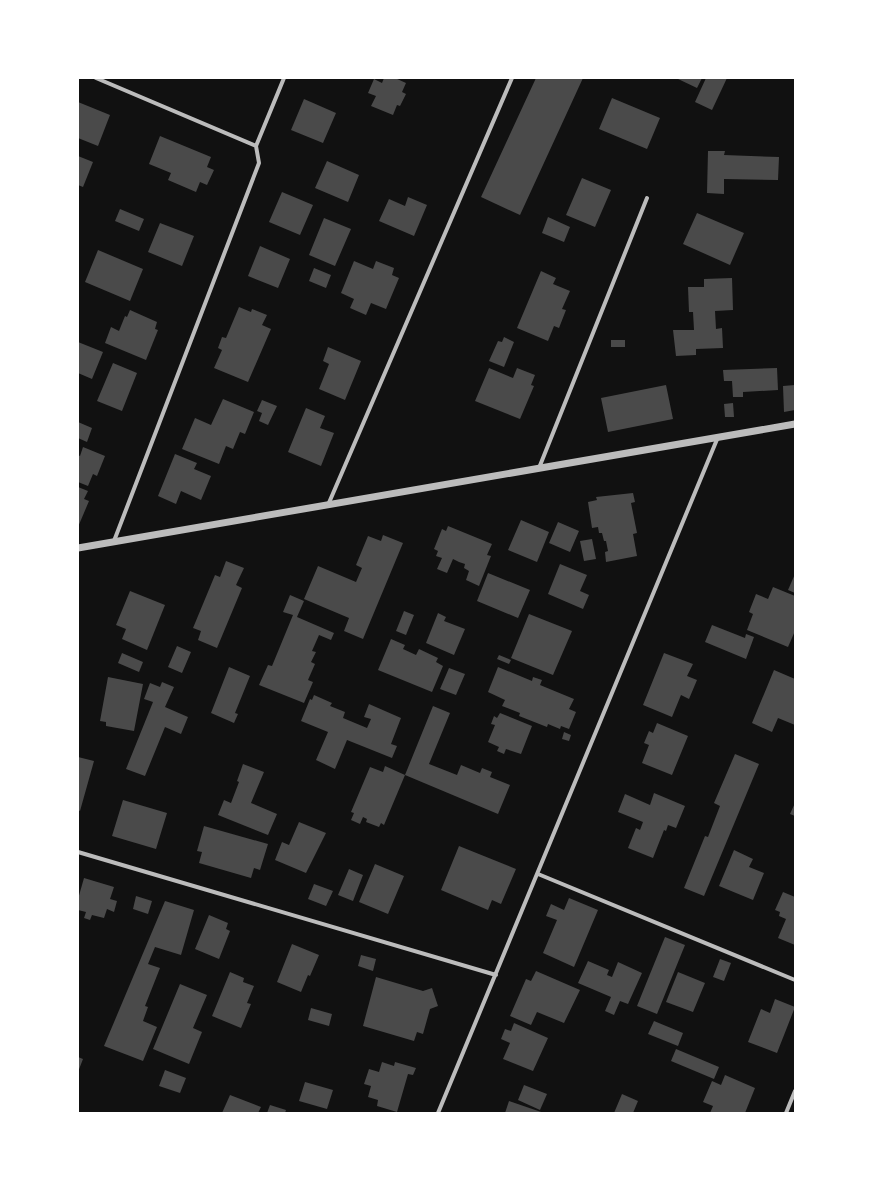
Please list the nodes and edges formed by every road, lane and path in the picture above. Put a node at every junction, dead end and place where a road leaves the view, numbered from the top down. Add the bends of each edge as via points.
1 (96, 78) edge
2 (284, 78) edge
3 (512, 78) edge
4 (256, 146) junction
5 (647, 198) dead end
6 (795, 424) edge
7 (718, 438) junction
8 (539, 468) junction
9 (328, 505) junction
10 (114, 542) junction
11 (78, 548) edge
12 (78, 852) edge
13 (538, 874) junction
14 (496, 975) junction
15 (795, 980) edge
16 (795, 1091) edge
17 (438, 1113) edge
18 (786, 1113) edge

1 - 4 street
2 - 4 street
3 - 9 street
4 - 10 street via 259,163
5 - 8 street
6 - 7 street
7 - 8 street
7 - 13 street
8 - 9 street
9 - 10 street
10 - 11 street
12 - 14 street
13 - 14 street
13 - 15 street
14 - 17 street
16 - 18 street

